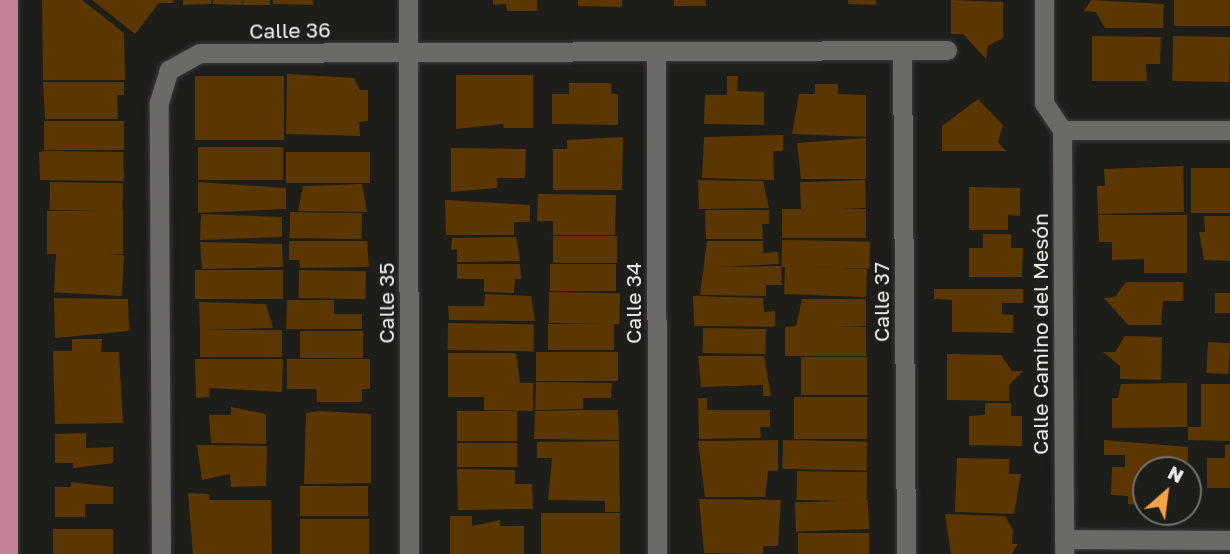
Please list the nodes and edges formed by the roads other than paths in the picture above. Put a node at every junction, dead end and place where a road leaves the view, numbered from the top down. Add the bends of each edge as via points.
1 (8, 0) edge
2 (408, 0) edge
3 (1044, 0) edge
4 (947, 50) dead end
5 (409, 51) junction
6 (656, 51) junction
7 (902, 51) junction
8 (1062, 130) junction
9 (1230, 130) edge
10 (1230, 540) edge
11 (1064, 547) edge
12 (8, 554) edge
13 (161, 554) edge
14 (409, 554) edge
15 (657, 554) edge
16 (906, 554) edge

1 - 12 main road
2 - 5 street, Calle 35
3 - 8 street via 1044,103
4 - 7 street, Calle 36
5 - 6 street, Calle 36
5 - 13 street, Calle 36 via 200,53 169,70 159,102
5 - 14 street, Calle 35
6 - 7 street, Calle 36
6 - 15 street, Calle 34
7 - 16 street, Calle 37
8 - 9 street
8 - 11 street, Calle Camino del Mesón
10 - 11 street

